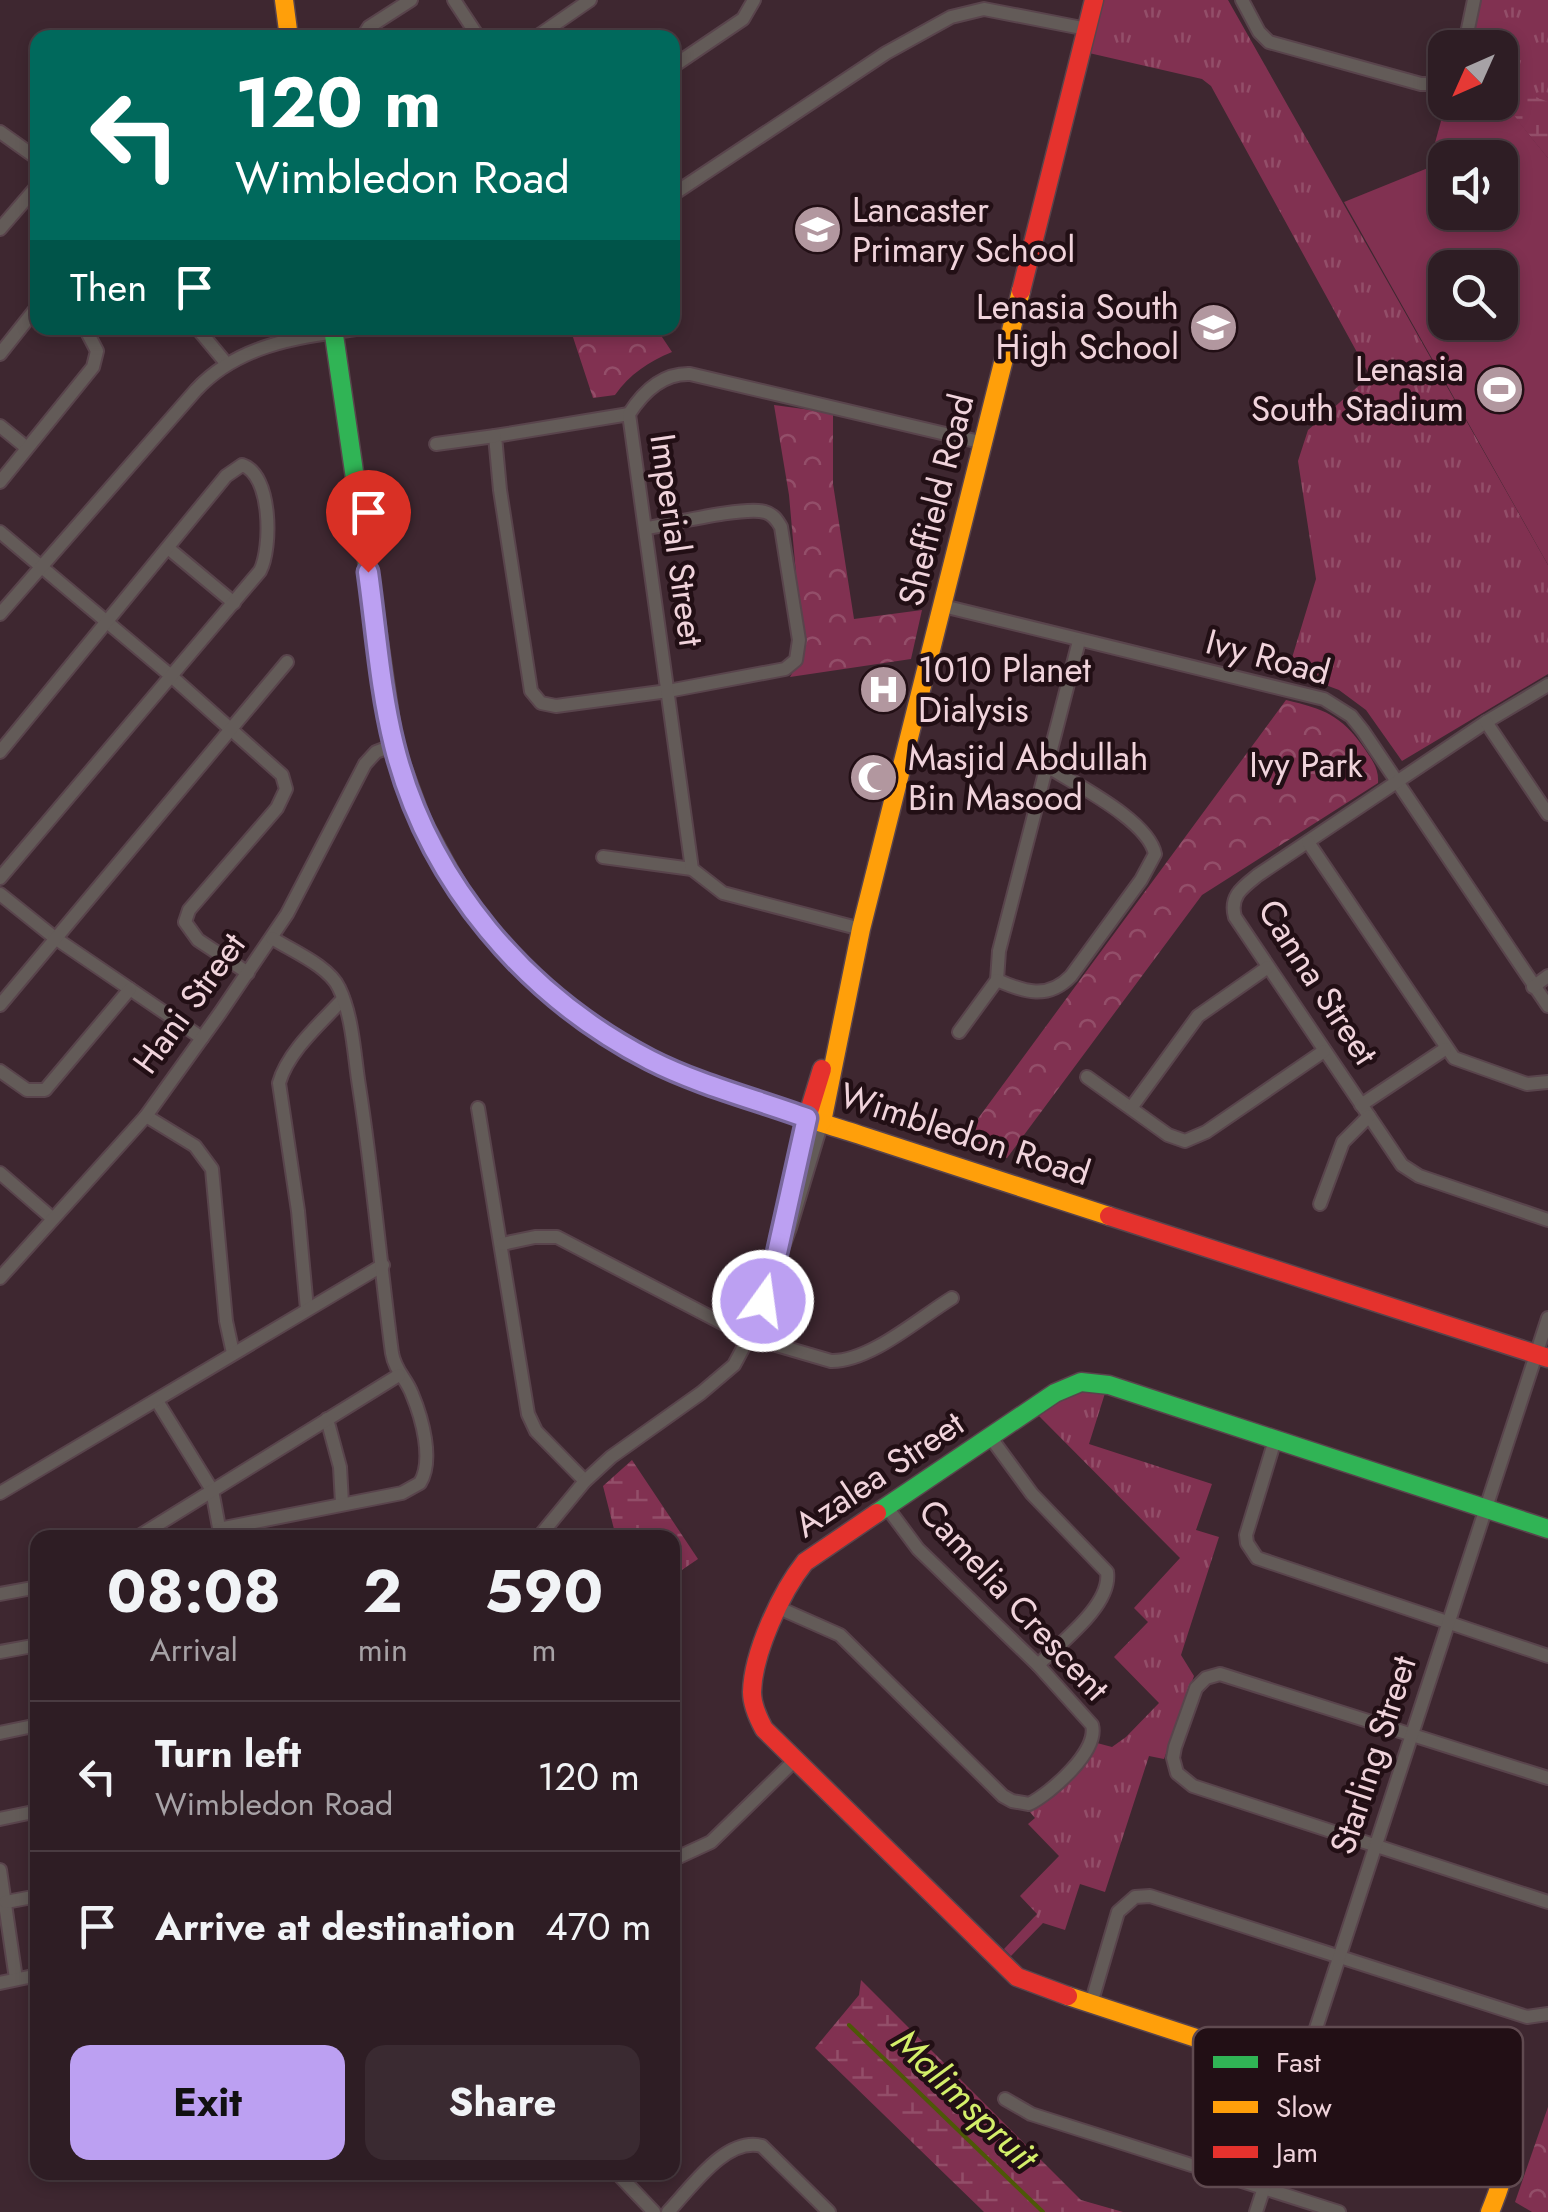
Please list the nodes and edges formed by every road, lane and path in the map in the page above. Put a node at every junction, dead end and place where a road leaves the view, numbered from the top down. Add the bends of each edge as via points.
1 (284, 0) edge
2 (411, 0) edge
3 (454, 0) edge
4 (590, 0) edge
5 (754, 0) edge
6 (1094, 0) edge
7 (1242, 0) edge
8 (1474, 0) edge
9 (984, 4) edge
10 (1087, 28) junction
11 (288, 30) edge
12 (368, 30) edge
13 (473, 30) edge
14 (547, 30) edge
15 (1468, 30) edge
16 (680, 61) edge
17 (1428, 84) edge
18 (0, 132) edge
19 (30, 154) edge
20 (680, 189) edge
21 (30, 194) edge
22 (0, 228) edge
23 (30, 316) edge
24 (89, 335) edge
25 (203, 335) edge
26 (312, 335) edge
27 (334, 335) edge
28 (0, 354) edge
29 (226, 363) junction
30 (629, 414) junction
31 (0, 426) edge
32 (495, 436) junction
33 (984, 443) junction
34 (436, 444) dead end
35 (27, 448) junction
36 (0, 482) edge
37 (648, 528) junction
38 (0, 532) edge
39 (168, 548) junction
40 (40, 567) junction
41 (234, 602) junction
42 (942, 606) junction
43 (0, 614) edge
44 (108, 623) junction
45 (1079, 641) junction
46 (286, 662) dead end
47 (170, 675) junction
48 (1548, 685) edge
49 (668, 692) junction
50 (1486, 722) junction
51 (232, 729) junction
52 (394, 745) junction
53 (0, 752) edge
54 (1046, 766) junction
55 (1396, 782) junction
56 (1548, 814) edge
57 (1308, 842) junction
58 (603, 858) dead end
59 (692, 869) junction
60 (0, 878) edge
61 (0, 894) edge
62 (861, 929) junction
63 (56, 938) junction
64 (272, 938) junction
65 (1268, 967) junction
66 (248, 973) junction
67 (1548, 976) edge
68 (997, 980) junction
69 (1533, 987) junction
70 (130, 988) junction
71 (343, 999) junction
72 (0, 1006) edge
73 (1548, 1006) edge
74 (959, 1032) dead end
75 (202, 1038) junction
76 (1445, 1049) junction
77 (1324, 1051) junction
78 (0, 1071) edge
79 (1087, 1076) dead end
80 (1548, 1082) edge
81 (478, 1108) dead end
82 (1131, 1108) junction
83 (1365, 1111) junction
84 (146, 1116) junction
85 (814, 1120) junction
86 (0, 1174) edge
87 (1320, 1204) dead end
88 (52, 1218) junction
89 (1548, 1220) edge
90 (502, 1244) junction
91 (383, 1265) junction
92 (0, 1278) edge
93 (952, 1298) dead end
94 (307, 1309) junction
95 (1548, 1318) edge
96 (749, 1336) junction
97 (234, 1353) junction
98 (1542, 1355) edge
99 (399, 1375) junction
100 (157, 1401) junction
101 (327, 1420) junction
102 (991, 1438) junction
103 (1275, 1440) junction
104 (585, 1481) junction
105 (212, 1490) junction
106 (0, 1493) edge
107 (342, 1503) junction
108 (886, 1506) junction
109 (1486, 1508) junction
110 (149, 1530) edge
111 (219, 1530) edge
112 (232, 1530) edge
113 (545, 1530) edge
114 (1548, 1530) edge
115 (30, 1588) edge
116 (0, 1594) edge
117 (780, 1608) junction
118 (1448, 1622) junction
119 (30, 1646) edge
120 (0, 1652) edge
121 (1548, 1656) edge
122 (1038, 1666) junction
123 (30, 1726) edge
124 (0, 1733) edge
125 (1412, 1734) junction
126 (795, 1760) junction
127 (1548, 1778) edge
128 (30, 1813) edge
129 (0, 1819) edge
130 (1375, 1846) junction
131 (680, 1856) edge
132 (0, 1870) edge
133 (30, 1898) edge
134 (6, 1902) junction
135 (1548, 1902) edge
136 (1339, 1956) junction
137 (30, 1976) edge
138 (16, 1979) junction
139 (0, 1983) edge
140 (1091, 2004) junction
141 (1548, 2014) edge
142 (1316, 2027) edge
143 (1193, 2036) edge
144 (1004, 2098) dead end
145 (1193, 2164) edge
146 (624, 2180) edge
147 (1264, 2187) edge
148 (1267, 2187) edge
149 (1498, 2187) edge
150 (654, 2212) edge
151 (668, 2212) edge
152 (829, 2212) edge
153 (1256, 2212) edge
154 (1339, 2212) edge
155 (1490, 2212) edge

1 - 11 street
2 - 12 street
3 - 13 street
4 - 14 street
5 - 16 street via 743,18
6 - 10 street, Sheffield Road
7 - 17 street via 1269,42
8 - 15 street
9 - 10 street
9 - 20 street via 911,37
10 - 33 street, Sheffield Road
18 - 19 street
21 - 22 street
23 - 28 street
24 - 35 street via 97,351 93,366
25 - 29 street
26 - 29 street
27 - 52 street, Wimbledon Road
29 - 40 street
30 - 32 street
30 - 33 street, Imperial Street via 643,395 679,373
30 - 37 street, Imperial Street
31 - 35 street
32 - 34 street
32 - 49 street via 531,691 548,706
33 - 42 street, Sheffield Road
35 - 36 street
37 - 49 street, Imperial Street
37 - 49 street via 768,512 781,527 799,640 796,660 785,669
38 - 40 street
39 - 41 street
39 - 41 street via 226,476 242,464 252,468 262,482 266,551 260,571
39 - 44 street
40 - 43 street
40 - 44 street
41 - 47 street
42 - 45 street, Ivy Road
42 - 62 street, Sheffield Road
44 - 47 street
44 - 53 street
45 - 54 street
45 - 55 street, Ivy Road via 1324,699 1351,716
46 - 51 street
47 - 51 street
47 - 60 street
48 - 50 street, Canna Street
49 - 59 street, Imperial Street
50 - 55 street, Canna Street
50 - 56 street
51 - 63 street
51 - 66 street via 278,768 286,789 184,922 198,940
52 - 64 street, Hani Street via 365,764
52 - 85 street, Wimbledon Road via 422,821 461,894 527,974 650,1060
54 - 68 street
54 - 68 street via 1134,823 1155,854 1065,983 1042,993
55 - 57 street, Canna Street
55 - 69 street, Ivy Road
57 - 65 street, Canna Street via 1233,901 1235,917
57 - 76 street
58 - 59 street
59 - 62 street via 722,893
61 - 63 street
62 - 85 street, Sheffield Road
63 - 70 street
63 - 72 street
64 - 66 street, Hani Street
64 - 71 street via 329,976
65 - 77 street, Canna Street
65 - 82 street via 1198,1016
66 - 75 street, Hani Street
67 - 69 street
68 - 74 street
69 - 73 street, Ivy Road
70 - 75 street
70 - 78 street via 45,1090 27,1090
71 - 91 street
71 - 94 street via 300,1047 279,1083
75 - 84 street, Hani Street
76 - 80 street via 1478,1068 1528,1084
76 - 83 street
77 - 82 street via 1194,1139 1178,1140
77 - 83 street, Canna Street
79 - 82 street
81 - 90 street
83 - 87 street via 1343,1142
83 - 89 street, Canna Street via 1410,1172
84 - 88 street, Hani Street
84 - 97 street via 195,1146 212,1168
85 - 96 street via 790,1228
85 - 98 street, Wimbledon Road
86 - 88 street
88 - 92 street, Hani Street
90 - 96 street via 557,1237
90 - 104 street via 531,1423
91 - 94 street
91 - 99 street
93 - 96 street via 845,1361
94 - 97 street
95 - 98 street, Starling Street
96 - 104 street via 726,1374
97 - 100 street
98 - 109 street, Starling Street
99 - 101 street
99 - 107 street via 414,1398 425,1475 402,1492
100 - 105 street
100 - 106 street
101 - 105 street
101 - 107 street
102 - 103 street, Azalea Street via 1067,1386 1091,1382
102 - 108 street, Azalea Street
102 - 122 street via 1032,1494 1106,1572 1098,1605
103 - 109 street, Azalea Street
103 - 118 street via 1246,1535 1257,1558
104 - 113 street
105 - 110 street
105 - 111 street
107 - 112 street
108 - 117 street, Azalea Street via 805,1562
108 - 122 street, Camelia Crescent via 918,1549
109 - 114 street, Azalea Street
109 - 118 street, Starling Street
115 - 116 street
117 - 122 street, Camelia Crescent via 840,1634 1003,1796 1020,1804 1045,1794 1093,1740 1083,1712
117 - 126 street, Azalea Street via 752,1696 764,1729
118 - 121 street
118 - 125 street, Starling Street
119 - 120 street
123 - 124 street
125 - 127 street
125 - 130 street, Starling Street
125 - 130 street via 1220,1674 1196,1688 1175,1747 1177,1773 1194,1786
126 - 131 street via 711,1842
126 - 140 street, Azalea Street via 1008,1970
128 - 129 street
130 - 135 street
130 - 136 street, Starling Street
132 - 134 street
133 - 134 street
134 - 138 street
136 - 140 street via 1150,1896 1134,1897 1118,1912
136 - 141 street via 1527,2017
136 - 142 street, Starling Street
137 - 138 street
138 - 139 street
140 - 143 street, Azalea Street
144 - 145 street via 1032,2114
146 - 150 street
147 - 153 street, Starling Street
148 - 154 street
149 - 155 street, Azalea Street
151 - 152 street via 730,2149 752,2143

